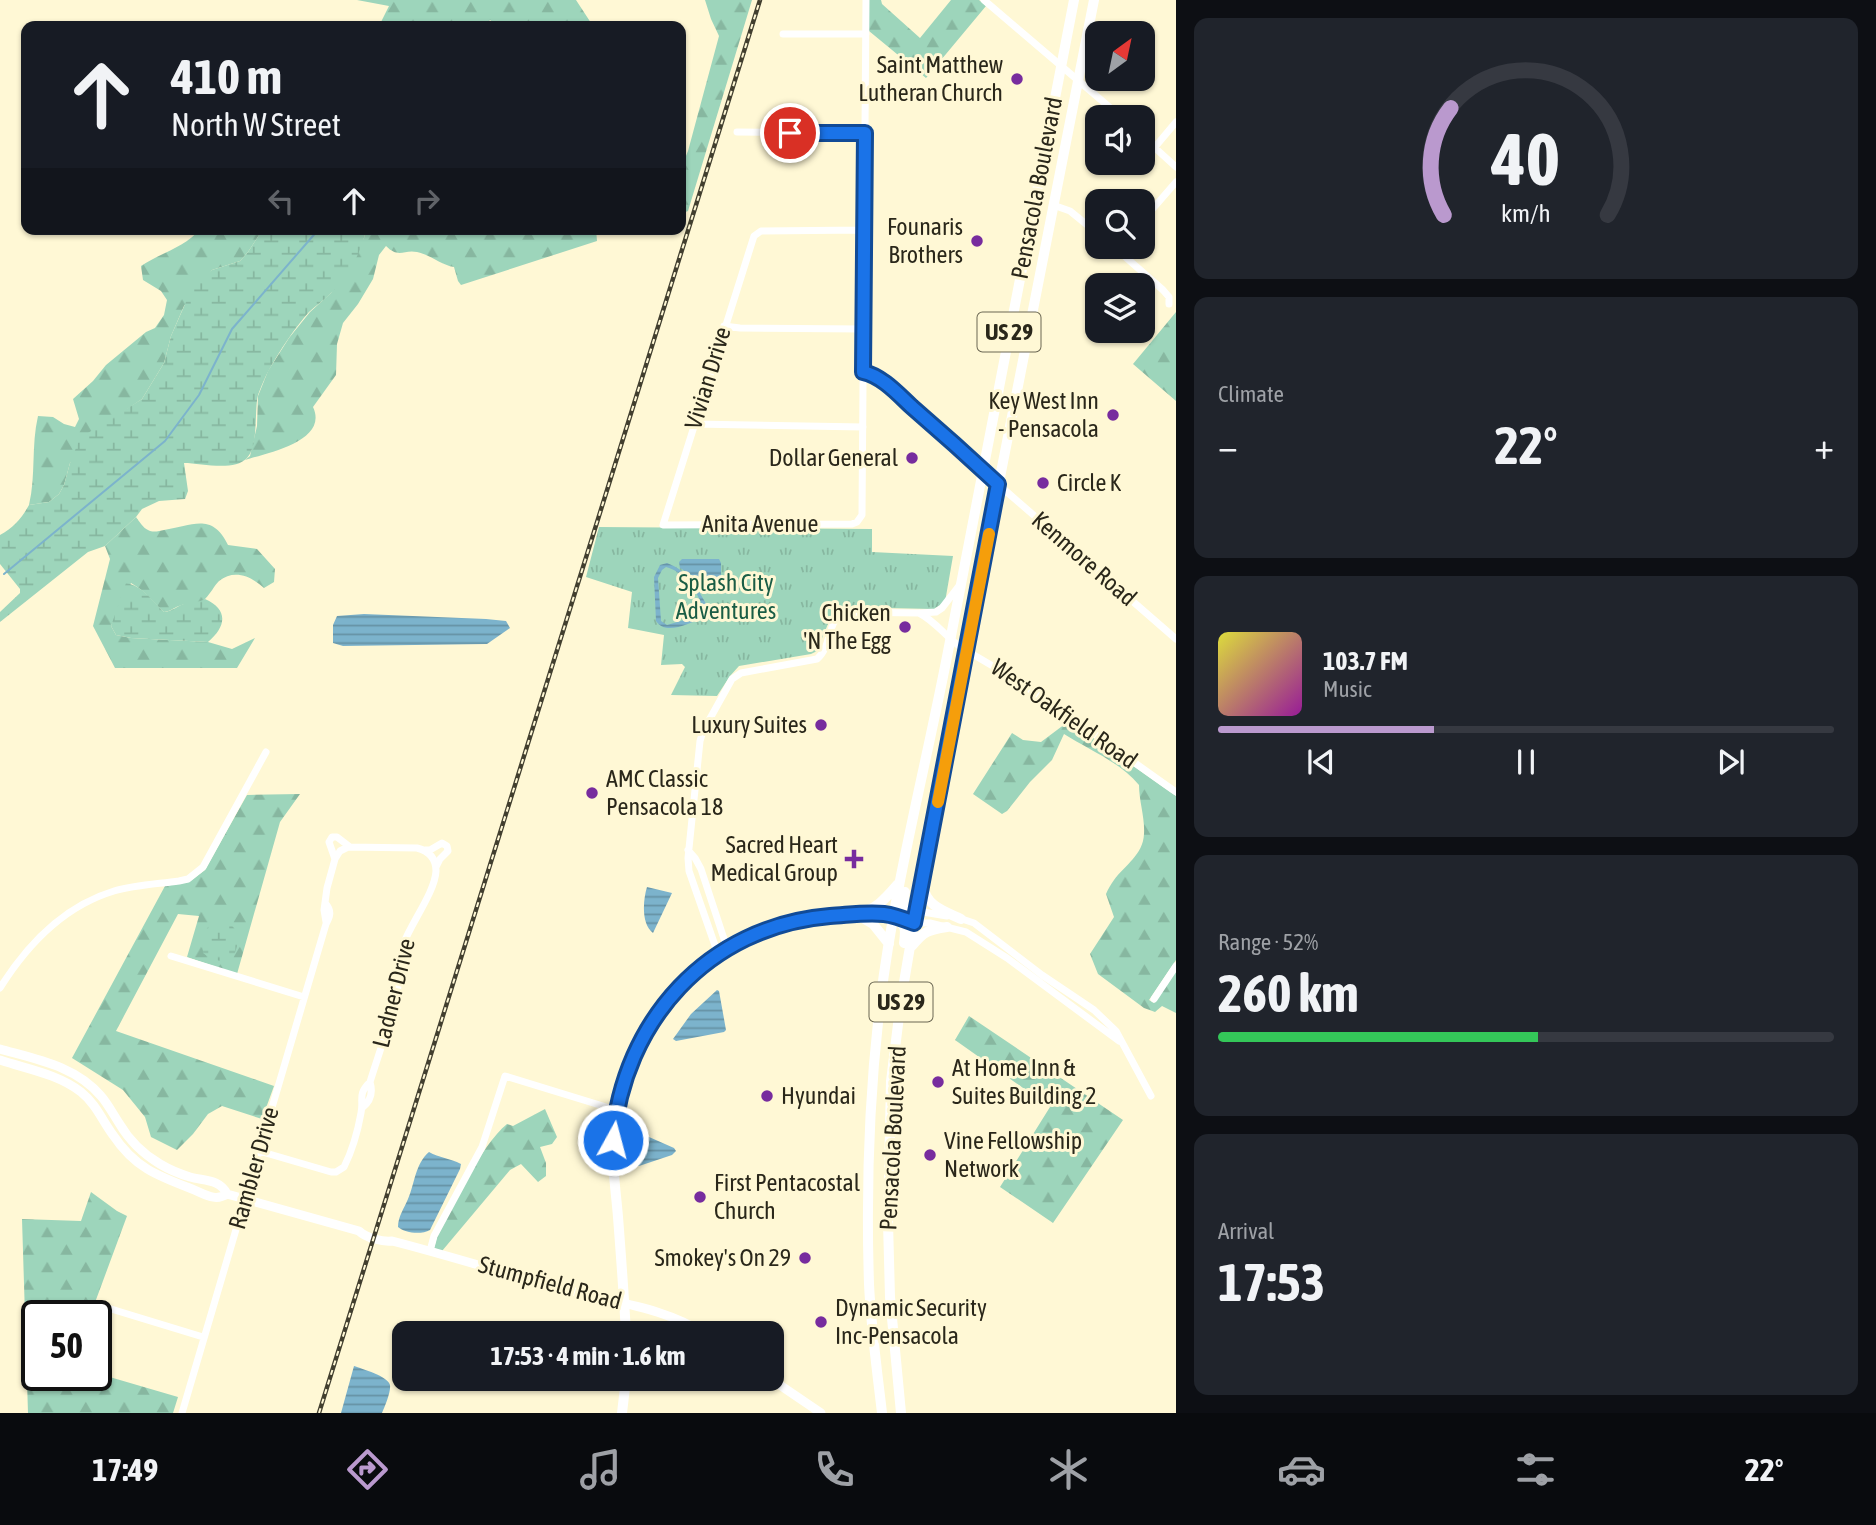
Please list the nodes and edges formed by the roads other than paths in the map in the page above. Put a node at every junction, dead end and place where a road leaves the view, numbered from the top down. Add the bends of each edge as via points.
1 (866, 0) edge
2 (984, 0) edge
3 (1074, 0) edge
4 (1094, 0) edge
5 (783, 34) dead end
6 (866, 34) junction
7 (1061, 65) junction
8 (1078, 80) junction
9 (1107, 105) edge
10 (1176, 122) edge
11 (737, 132) dead end
12 (865, 133) junction
13 (1155, 147) joint
14 (1176, 167) edge
15 (1039, 173) junction
16 (1058, 177) junction
17 (1176, 182) edge
18 (1053, 205) junction
19 (1155, 206) edge
20 (1085, 224) edge
21 (864, 230) junction
22 (1024, 250) junction
23 (1043, 254) junction
24 (1129, 259) edge
25 (1169, 304) dead end
26 (724, 326) junction
27 (863, 329) junction
28 (863, 372) junction
29 (999, 386) junction
30 (1018, 391) junction
31 (693, 424) junction
32 (863, 427) junction
33 (983, 470) junction
34 (998, 484) junction
35 (663, 525) joint
36 (960, 584) junction
37 (919, 613) junction
38 (1176, 639) edge
39 (950, 640) junction
40 (966, 650) junction
41 (265, 752) dead end
42 (921, 775) junction
43 (1176, 792) edge
44 (350, 847) junction
45 (424, 850) junction
46 (335, 859) junction
47 (436, 868) junction
48 (900, 882) junction
49 (922, 883) junction
50 (917, 911) junction
51 (855, 914) junction
52 (894, 916) junction
53 (961, 919) junction
54 (914, 923) junction
55 (947, 927) junction
56 (889, 944) junction
57 (910, 948) junction
58 (723, 951) junction
59 (171, 956) dead end
60 (1176, 966) edge
61 (0, 988) edge
62 (304, 997) junction
63 (1154, 999) dead end
64 (897, 1037) junction
65 (1122, 1043) junction
66 (0, 1049) edge
67 (0, 1060) edge
68 (874, 1079) junction
69 (891, 1081) junction
70 (1151, 1096) dead end
71 (616, 1110) junction
72 (259, 1151) junction
73 (194, 1178) junction
74 (191, 1189) junction
75 (228, 1194) junction
76 (244, 1199) junction
77 (430, 1251) junction
78 (869, 1258) junction
79 (888, 1258) junction
80 (625, 1303) junction
81 (112, 1309) edge
82 (626, 1321) edge
83 (683, 1321) edge
84 (203, 1337) junction
85 (784, 1388) edge
86 (625, 1391) edge
87 (181, 1413) edge
88 (622, 1413) edge
89 (821, 1413) edge
90 (882, 1413) edge
91 (901, 1413) edge

1 - 6 street
2 - 7 street
3 - 7 main road, Pensacola Boulevard / US 29
4 - 8 main road, Pensacola Boulevard / US 29
5 - 6 street
6 - 12 street
7 - 8 street
7 - 15 main road, Pensacola Boulevard / US 29
8 - 9 street
8 - 16 main road, Pensacola Boulevard / US 29
10 - 13 street
11 - 12 street
12 - 21 street
13 - 14 street
15 - 16 main road
15 - 22 main road, Pensacola Boulevard / US 29
16 - 18 main road, Pensacola Boulevard / US 29
17 - 19 street
18 - 20 street
18 - 23 main road, Pensacola Boulevard / US 29
21 - 26 street, Vivian Drive via 756,233
21 - 27 street
22 - 23 main road
22 - 29 main road, Pensacola Boulevard / US 29
23 - 30 main road, Pensacola Boulevard / US 29
24 - 25 street via 1163,290
26 - 27 street
26 - 31 street, Vivian Drive
27 - 28 street
28 - 32 street
28 - 33 street, Kenmore Road via 896,393
29 - 30 main road
29 - 33 main road, Pensacola Boulevard / US 29
30 - 34 main road, Pensacola Boulevard / US 29
31 - 32 street
31 - 35 street, Vivian Drive
32 - 35 street, Anita Avenue via 862,513 857,522
33 - 34 street, Kenmore Road
33 - 36 main road, Pensacola Boulevard / US 29
34 - 38 street, Kenmore Road
34 - 40 main road, Pensacola Boulevard / US 29
36 - 37 street via 942,608
36 - 39 main road, Pensacola Boulevard / US 29
37 - 39 street, West Oakfield Road
37 - 58 street via 840,612 817,659 733,678 700,741 688,850 701,869
39 - 40 street, West Oakfield Road
39 - 42 main road, Pensacola Boulevard / US 29
40 - 43 street, West Oakfield Road
40 - 49 main road, Pensacola Boulevard / US 29
41 - 61 street via 196,874 113,892 65,915 36,940
42 - 48 main road, Pensacola Boulevard / US 29
42 - 54 main road via 926,789 904,900 906,916
44 - 45 street, Ladner Drive
44 - 46 street
44 - 46 street, Rambler Drive via 332,837 329,845
45 - 47 street via 433,857
45 - 47 street, Ladner Drive via 442,843 447,846
46 - 62 street, Rambler Drive via 324,909 326,923
47 - 72 street, Ladner Drive via 434,882 401,952 396,995 370,1082 360,1100 362,1108 346,1163 331,1172
48 - 51 main road via 880,905
48 - 52 main road, Pensacola Boulevard / US 29
49 - 50 main road, Pensacola Boulevard / US 29
49 - 53 main road via 933,905
50 - 53 street
50 - 54 main road, Pensacola Boulevard / US 29
51 - 52 main road
51 - 56 main road via 873,924
51 - 58 main road via 779,925
52 - 54 main road
52 - 56 main road, Pensacola Boulevard / US 29
52 - 64 main road via 906,930 893,1016
53 - 65 street via 974,923 1094,1010
54 - 55 street
54 - 57 main road, Pensacola Boulevard / US 29
55 - 57 main road via 928,930
55 - 65 street via 966,932 997,952
56 - 68 main road, Pensacola Boulevard / US 29
57 - 64 main road, Pensacola Boulevard / US 29
58 - 71 main road via 685,981 651,1023 627,1071
59 - 62 street
60 - 63 street
62 - 72 street, Rambler Drive
64 - 69 main road, Pensacola Boulevard / US 29
65 - 70 street
66 - 73 street via 57,1065 85,1081 143,1152
67 - 74 street via 71,1085 94,1105 130,1156 153,1173
68 - 69 main road
68 - 78 main road, Pensacola Boulevard / US 29
69 - 79 main road, Pensacola Boulevard / US 29
71 - 77 street via 505,1076 482,1147
71 - 80 main road via 612,1158
72 - 76 street, Rambler Drive
73 - 74 street
73 - 75 street via 219,1184
74 - 75 street via 216,1198
75 - 76 street, Stumpfield Road
76 - 77 street, Stumpfield Road
76 - 84 street, Rambler Drive
77 - 80 street, Stumpfield Road
78 - 79 main road
78 - 90 main road, Pensacola Boulevard / US 29
79 - 91 main road, Pensacola Boulevard / US 29
80 - 82 main road
80 - 83 street, Stumpfield Road
81 - 84 street
84 - 87 street, Rambler Drive
85 - 89 street
86 - 88 main road

